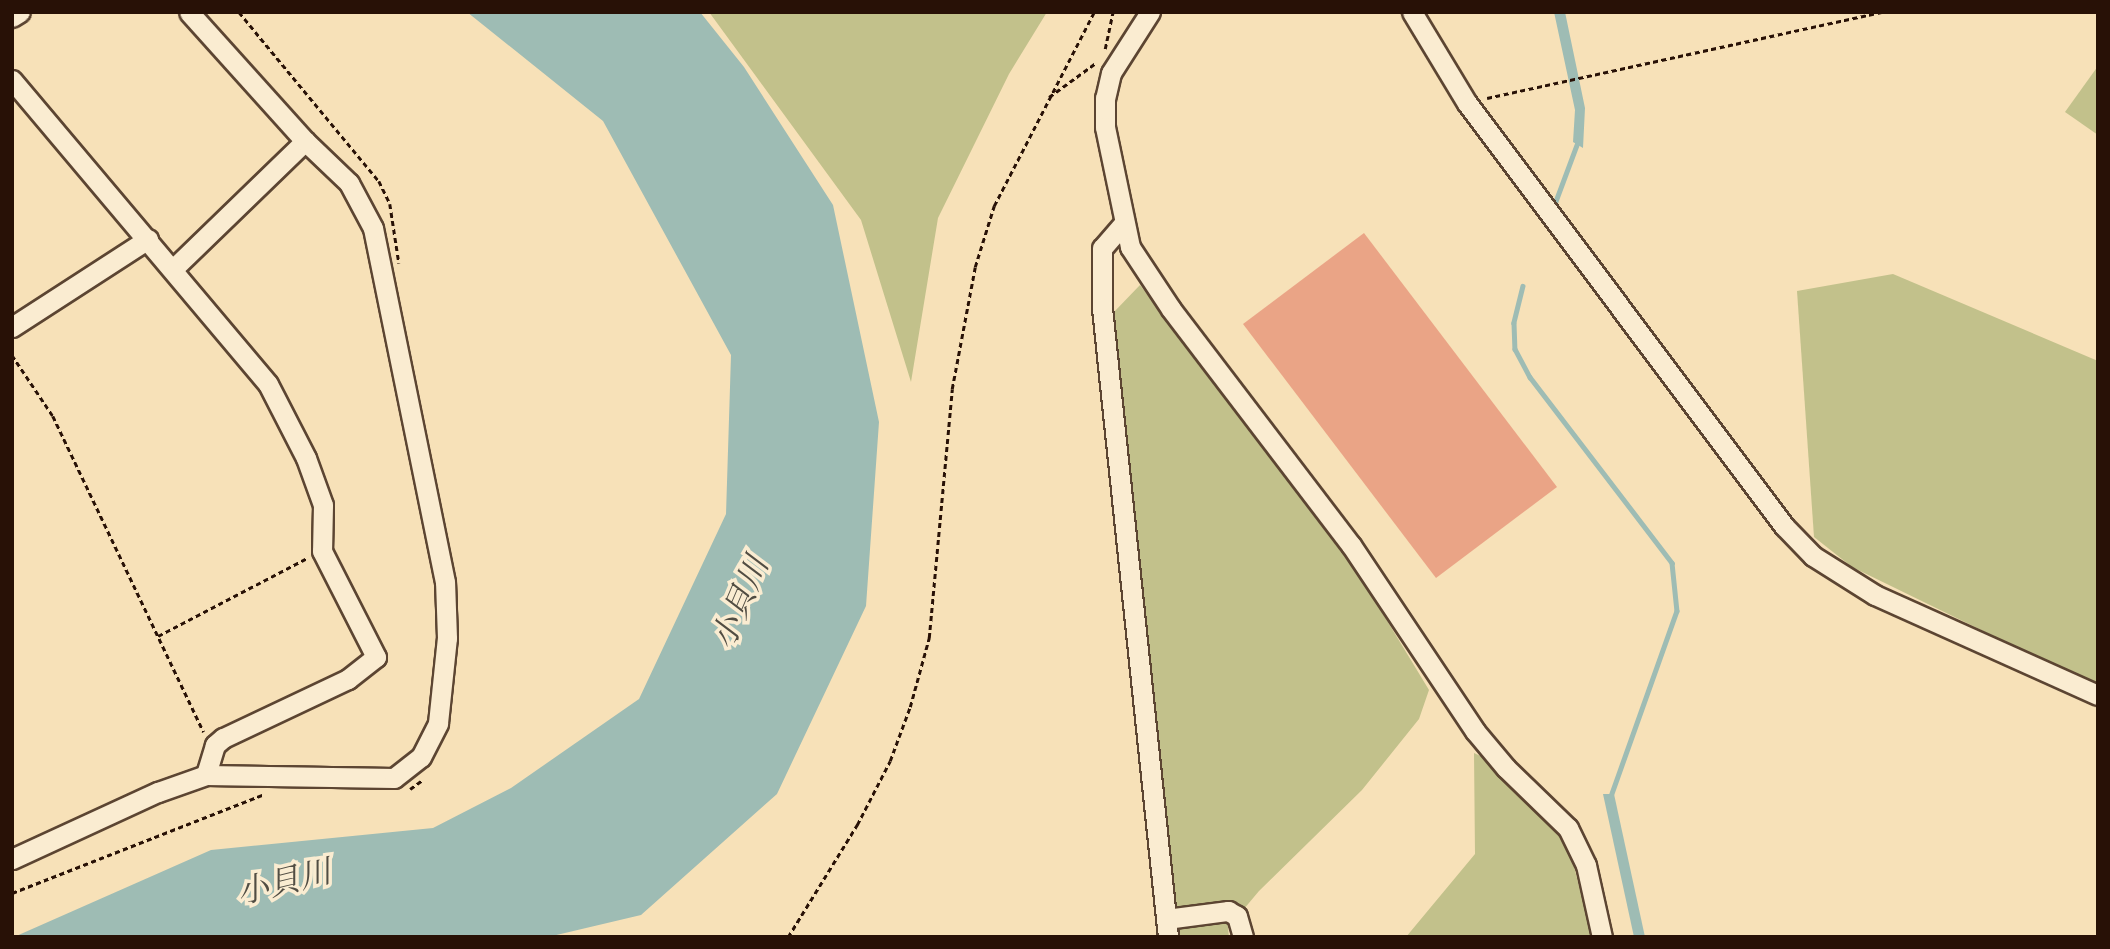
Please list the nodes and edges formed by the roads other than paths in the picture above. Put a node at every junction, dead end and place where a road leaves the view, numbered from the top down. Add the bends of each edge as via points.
1 (20, 12) edge
2 (190, 12) edge
3 (1150, 12) edge
4 (1412, 12) edge
5 (12, 17) edge
6 (12, 80) edge
7 (305, 141) junction
8 (1124, 223) junction
9 (148, 239) junction
10 (173, 269) junction
11 (12, 327) edge
12 (2098, 695) edge
13 (206, 775) junction
14 (12, 859) edge
15 (1167, 928) edge
16 (1243, 937) edge
17 (1602, 937) edge

1 - 5 street
2 - 7 street
3 - 8 street via 1111,73 1105,98 1105,127
4 - 12 street via 1467,103 1784,526 1813,556 1875,595
6 - 9 street
7 - 10 street
7 - 13 street via 356,191 380,253 399,370 445,582 447,638 438,723 421,757 394,778
8 - 15 street via 1102,248 1102,308
8 - 17 street via 1130,247 1148,277 1351,545 1475,731 1568,828 1586,865
9 - 10 street
9 - 11 street
10 - 13 street via 268,384 306,458 323,505 322,551 376,657 348,679 215,745
13 - 14 street
15 - 16 street via 1228,911 1237,916

